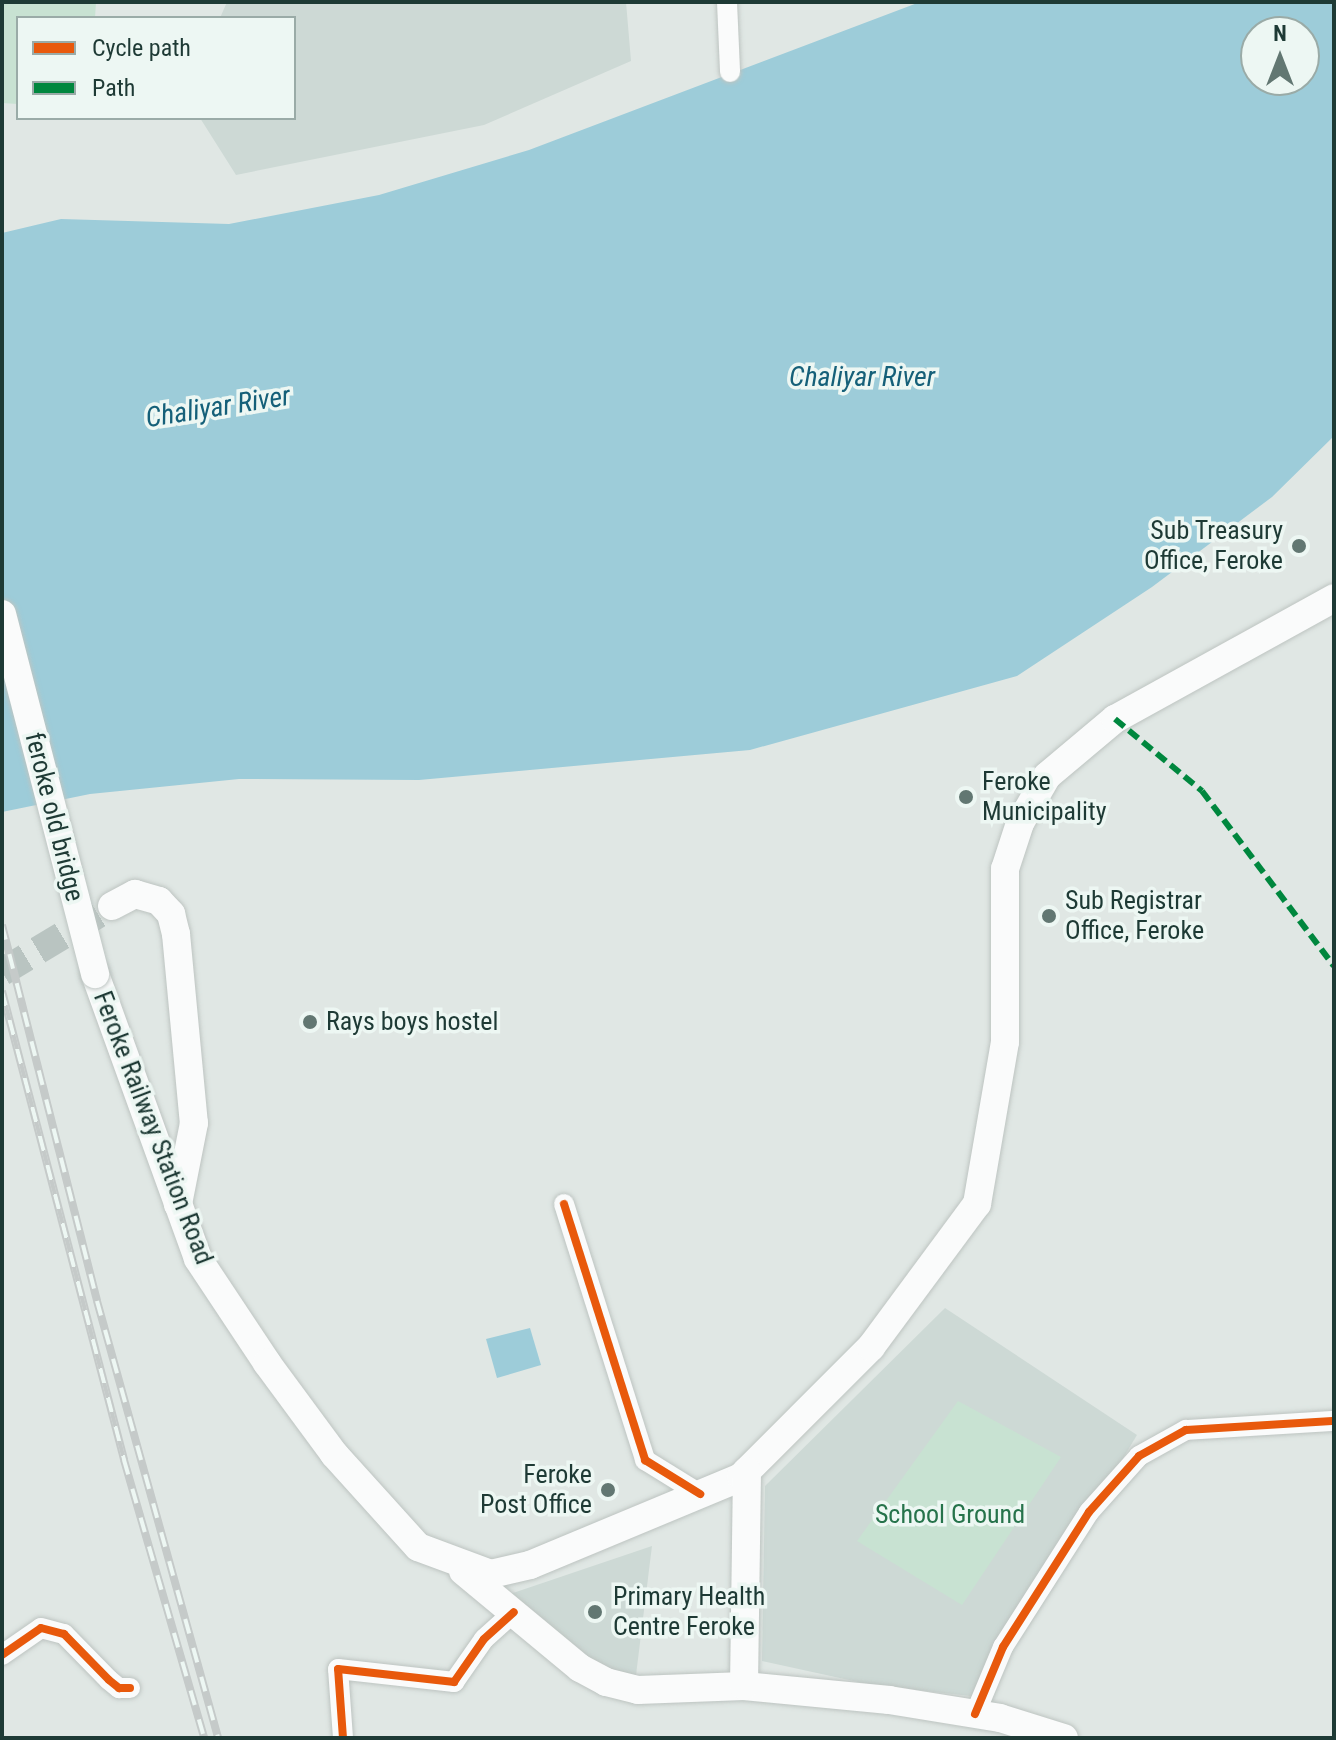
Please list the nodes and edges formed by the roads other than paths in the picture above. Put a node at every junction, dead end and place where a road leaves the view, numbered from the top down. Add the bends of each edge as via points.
1 (727, 2) edge
2 (730, 72) dead end
3 (1334, 598) edge
4 (2, 614) edge
5 (112, 906) tunnel mouth
6 (95, 974) joint
7 (178, 1204) junction
8 (564, 1204) dead end
9 (1334, 1421) edge
10 (747, 1471) junction
11 (700, 1494) junction
12 (457, 1565) junction
13 (514, 1612) junction
14 (2, 1655) edge
15 (744, 1686) junction
16 (130, 1688) dead end
17 (975, 1714) junction
18 (343, 1738) edge
19 (1064, 1738) edge

1 - 2 street
3 - 10 main road, Feroke Railway Station Road via 1115,719 1047,776 1020,823 1005,869 1005,1042 977,1204 871,1347
4 - 6 main road, feroke old bridge, bridge
5 - 7 main road via 135,894 159,901 171,914 176,934 194,1123
6 - 7 main road, Feroke Railway Station Road
7 - 12 main road, Feroke Railway Station Road via 198,1259 334,1454 418,1547
8 - 11 street via 645,1460
9 - 17 street via 1186,1430 1139,1456 1089,1512 1003,1647
10 - 11 main road, Feroke Railway Station Road
10 - 15 main road
11 - 12 main road, Feroke Railway Station Road via 530,1565 491,1574
12 - 13 main road
13 - 15 main road via 580,1668 606,1682 638,1690
13 - 18 street via 484,1639 454,1682 338,1669
14 - 16 street via 41,1628 64,1634 109,1680
15 - 17 main road
17 - 19 main road

